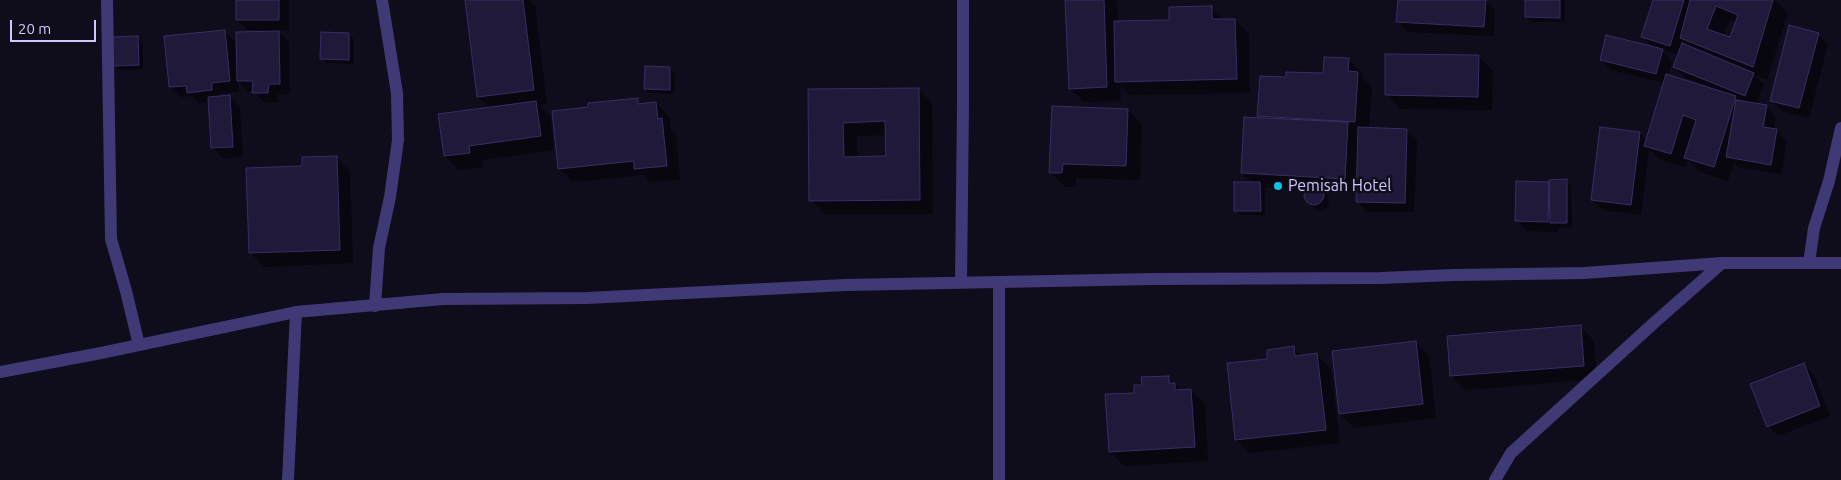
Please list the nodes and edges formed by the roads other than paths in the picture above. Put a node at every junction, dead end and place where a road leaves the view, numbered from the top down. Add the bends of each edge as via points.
1 (107, 0) edge
2 (382, 0) edge
3 (963, 0) edge
4 (1841, 128) edge
5 (1722, 263) junction
6 (1809, 263) junction
7 (1841, 263) edge
8 (961, 282) junction
9 (999, 282) junction
10 (374, 306) junction
11 (296, 312) junction
12 (139, 345) junction
13 (0, 372) edge
14 (288, 480) edge
15 (999, 480) edge
16 (1495, 480) edge

1 - 12 street via 111,239
2 - 10 street via 397,93 398,140 379,248
3 - 8 street
4 - 6 street via 1814,228
5 - 6 street
5 - 9 street via 1584,273
5 - 16 street via 1512,453
6 - 7 street
8 - 9 street
8 - 10 street via 587,298 443,299
9 - 15 street
10 - 11 street
11 - 12 street
11 - 14 street
12 - 13 street

